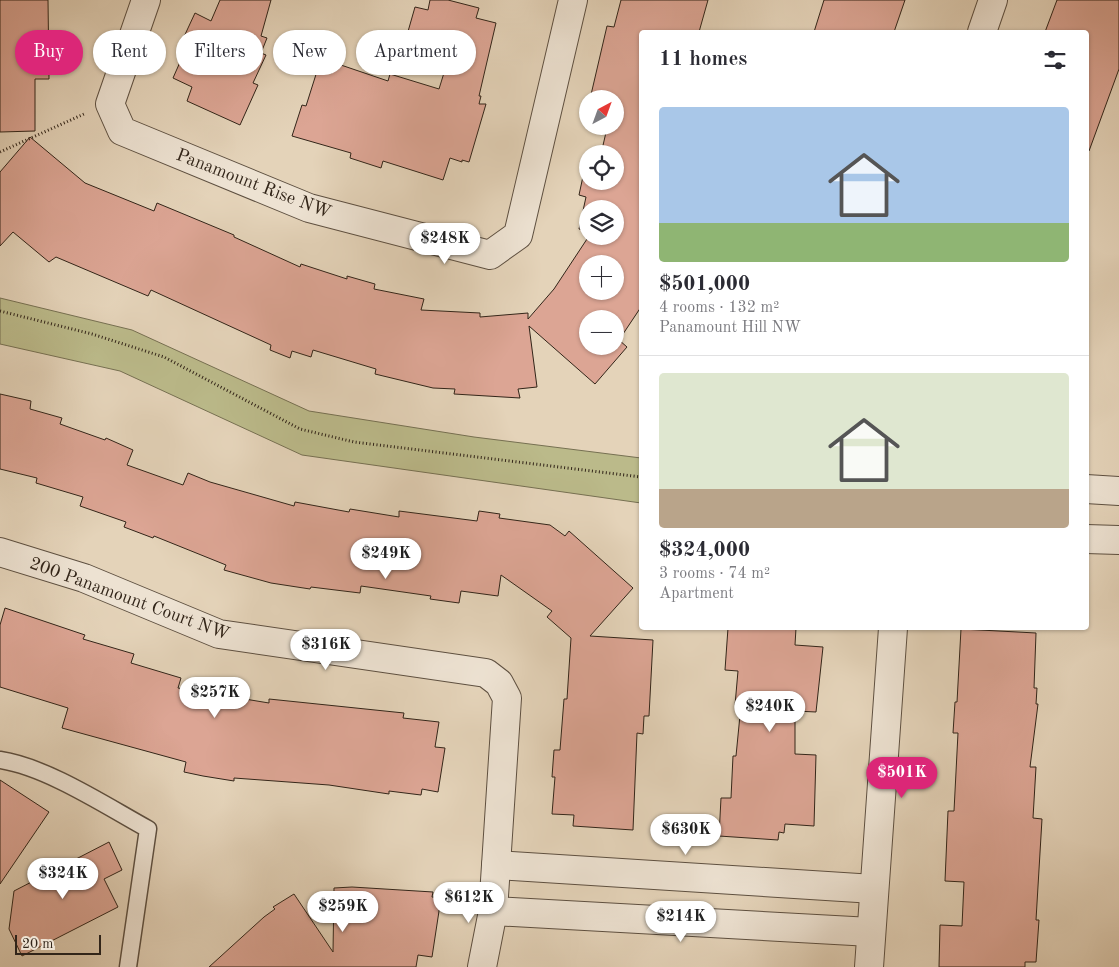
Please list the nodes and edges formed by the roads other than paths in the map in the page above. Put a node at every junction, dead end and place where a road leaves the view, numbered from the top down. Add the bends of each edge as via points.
1 (146, 0) edge
2 (573, 0) edge
3 (994, 0) edge
4 (983, 30) edge
5 (1089, 489) edge
6 (1119, 491) edge
7 (1089, 539) edge
8 (1119, 540) edge
9 (0, 552) edge
10 (893, 630) edge
11 (0, 760) edge
12 (494, 888) junction
13 (874, 889) junction
14 (871, 932) junction
15 (128, 967) edge
16 (482, 967) edge
17 (869, 967) edge

1 - 2 street, Panamount Rise NW via 110,104 122,131 309,208 490,255 518,235
3 - 4 street
5 - 6 street
7 - 8 street
9 - 12 street, 200 Panamount Court NW via 84,578 219,634 486,674 499,683 507,698
10 - 13 street
11 - 15 lane via 18,763 43,774 148,829
12 - 13 street
12 - 14 street
12 - 16 street, 200 Panamount Court NW
13 - 14 street
14 - 17 street

